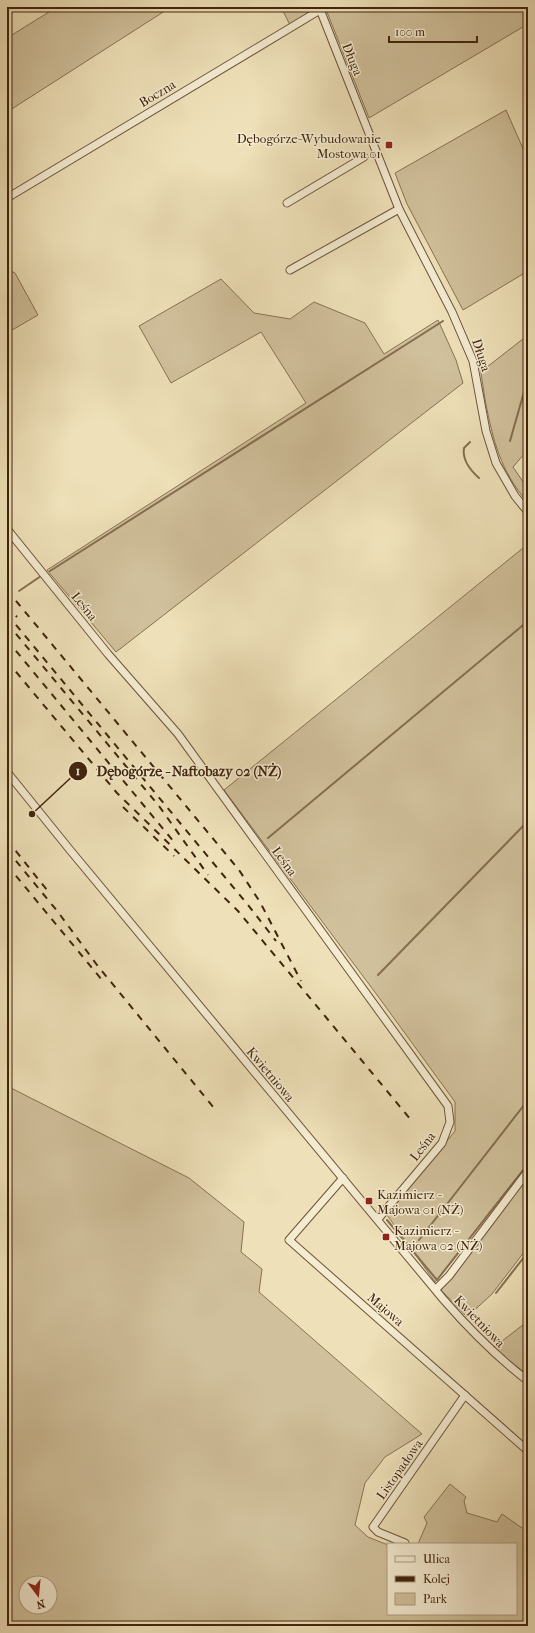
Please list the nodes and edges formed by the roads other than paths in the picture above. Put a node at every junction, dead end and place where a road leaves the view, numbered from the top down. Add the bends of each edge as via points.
1 (320, 8) edge
2 (364, 157) dead end
3 (7, 198) edge
4 (287, 203) dead end
5 (399, 209) junction
6 (290, 270) dead end
7 (528, 512) edge
8 (7, 529) edge
9 (7, 772) edge
10 (528, 1171) edge
11 (343, 1178) junction
12 (378, 1219) junction
13 (436, 1289) junction
14 (528, 1382) edge
15 (465, 1395) junction
16 (528, 1451) edge
17 (405, 1542) dead end

1 - 3 street, Boczna
1 - 5 street, Długa
2 - 4 street
5 - 6 street
5 - 7 street, Długa via 452,312 473,361 486,431 496,463
8 - 12 street, Leśna via 108,654 178,734 448,1106 450,1122 442,1143
9 - 11 street, Kwietniowa
10 - 13 street via 449,1276
11 - 12 street, Kwietniowa
11 - 15 street, Majowa via 289,1240
12 - 13 street, Kwietniowa
13 - 14 street, Kwietniowa via 466,1326
15 - 16 street, Majowa
15 - 17 street, Listopadowa via 373,1526 378,1532

